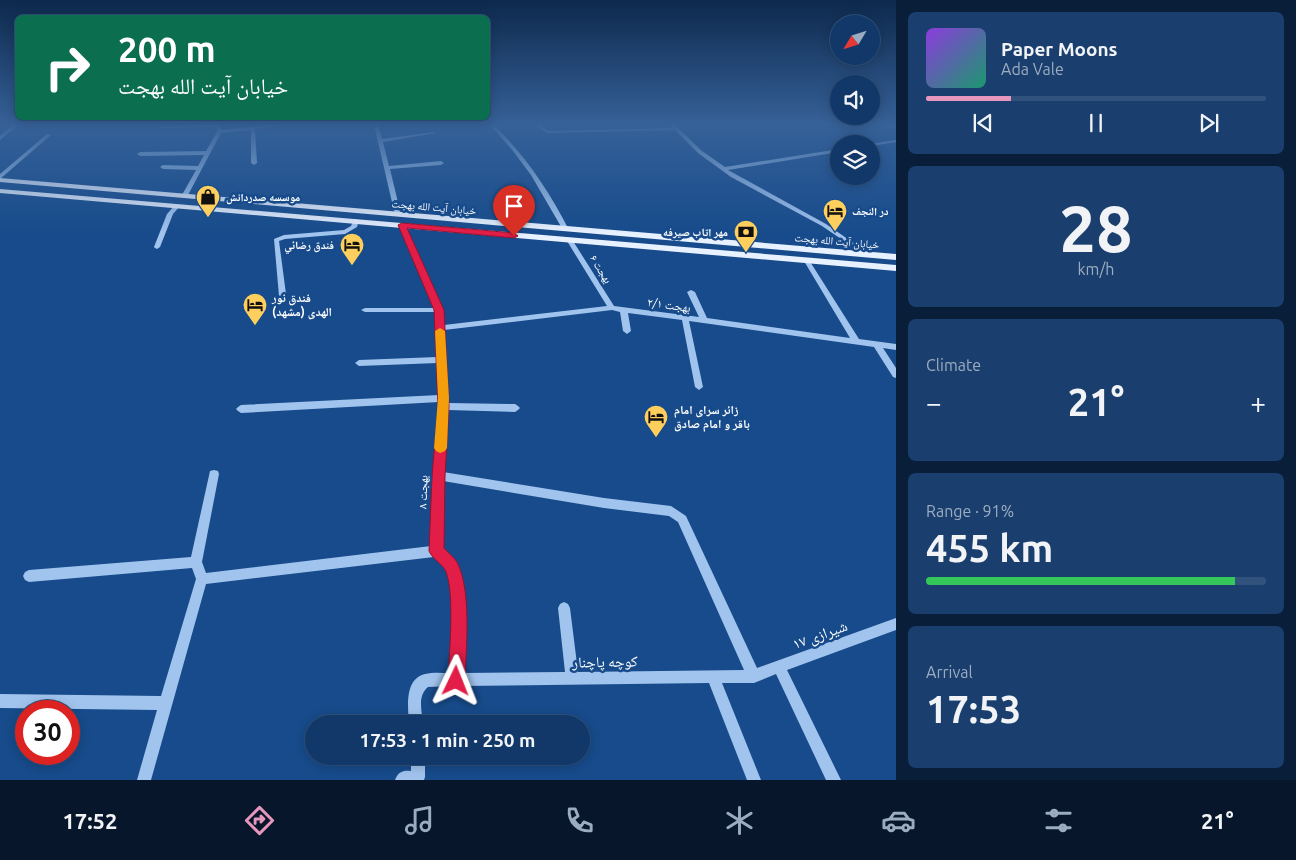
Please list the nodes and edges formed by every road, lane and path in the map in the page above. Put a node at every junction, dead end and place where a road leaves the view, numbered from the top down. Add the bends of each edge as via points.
1 (19, 161) edge
2 (204, 161) edge
3 (385, 161) edge
4 (525, 161) edge
5 (713, 161) edge
6 (770, 161) edge
7 (441, 163) dead end
8 (163, 167) dead end
9 (200, 168) junction
10 (386, 168) junction
11 (724, 169) junction
12 (0, 178) edge
13 (0, 191) edge
14 (185, 195) junction
15 (177, 206) junction
16 (398, 215) junction
17 (356, 220) junction
18 (402, 225) junction
19 (566, 230) junction
20 (570, 241) junction
21 (157, 248) dead end
22 (868, 255) junction
23 (896, 257) edge
24 (807, 261) junction
25 (895, 268) edge
26 (691, 292) dead end
27 (282, 294) dead end
28 (612, 308) junction
29 (366, 310) dead end
30 (439, 310) junction
31 (624, 310) junction
32 (685, 318) junction
33 (704, 321) junction
34 (440, 328) junction
35 (626, 331) dead end
36 (856, 341) junction
37 (876, 344) junction
38 (896, 347) edge
39 (442, 360) junction
40 (359, 363) dead end
41 (896, 375) edge
42 (699, 387) dead end
43 (444, 402) junction
44 (515, 408) dead end
45 (241, 410) dead end
46 (214, 474) dead end
47 (438, 476) junction
48 (436, 551) junction
49 (196, 562) junction
50 (29, 576) dead end
51 (202, 579) junction
52 (564, 608) dead end
53 (896, 624) edge
54 (779, 667) junction
55 (713, 676) junction
56 (754, 676) junction
57 (572, 678) junction
58 (456, 681) junction
59 (0, 701) edge
60 (166, 703) junction
61 (415, 715) edge
62 (418, 765) edge
63 (144, 780) edge
64 (402, 780) edge
65 (754, 780) edge
66 (834, 780) edge

1 - 12 street
2 - 9 street
3 - 10 street
4 - 19 street via 546,191
5 - 11 street
6 - 11 street
7 - 10 street
8 - 9 street
9 - 14 street
10 - 16 street
11 - 22 street via 824,225
12 - 14 main road, خیابان آیت الله بهجت
13 - 15 main road, خیابان آیت الله بهجت
14 - 16 main road, خیابان آیت الله بهجت
15 - 17 main road, خیابان آیت الله بهجت
15 - 21 street via 170,214
16 - 19 main road, خیابان آیت الله بهجت
17 - 18 main road, خیابان آیت الله بهجت
17 - 27 street via 354,227 345,232 276,240
18 - 20 main road, خیابان آیت الله بهجت
18 - 30 street, بهجت ۸
19 - 22 main road, خیابان آیت الله بهجت
20 - 24 main road, خیابان آیت الله بهجت
20 - 28 street, بهجت ۶
22 - 23 main road, خیابان آیت الله بهجت
24 - 25 main road, خیابان آیت الله بهجت
24 - 36 street
26 - 33 street
28 - 31 street, بهجت ۲/۱
28 - 34 street, بهجت ۲/۱
29 - 30 street
30 - 34 street, بهجت ۸
31 - 32 street, بهجت ۲/۱
31 - 35 street
32 - 33 street, بهجت ۲/۱
32 - 42 street
33 - 36 street, بهجت ۲/۱
34 - 39 street, بهجت ۸
36 - 37 street, بهجت ۲/۱
37 - 38 street, بهجت ۲/۱
37 - 41 street
39 - 40 street
39 - 43 street, بهجت ۸
43 - 44 street
43 - 45 street
43 - 47 street, بهجت ۸
46 - 49 street
47 - 48 street, بهجت ۸
47 - 56 street via 671,510 682,519
48 - 51 street
48 - 58 street via 451,565 456,579 459,624
49 - 50 street
49 - 51 street
51 - 60 street
52 - 57 street
53 - 54 street, شیرازی ۱۷
54 - 56 street, شیرازی ۱۷
54 - 66 street
55 - 56 street, کوچه پاچنار
55 - 57 street, کوچه پاچنار
55 - 65 street
57 - 58 street, کوچه پاچنار
58 - 61 street via 426,680 418,685 414,694
59 - 60 street
60 - 63 street
62 - 64 street via 418,777

